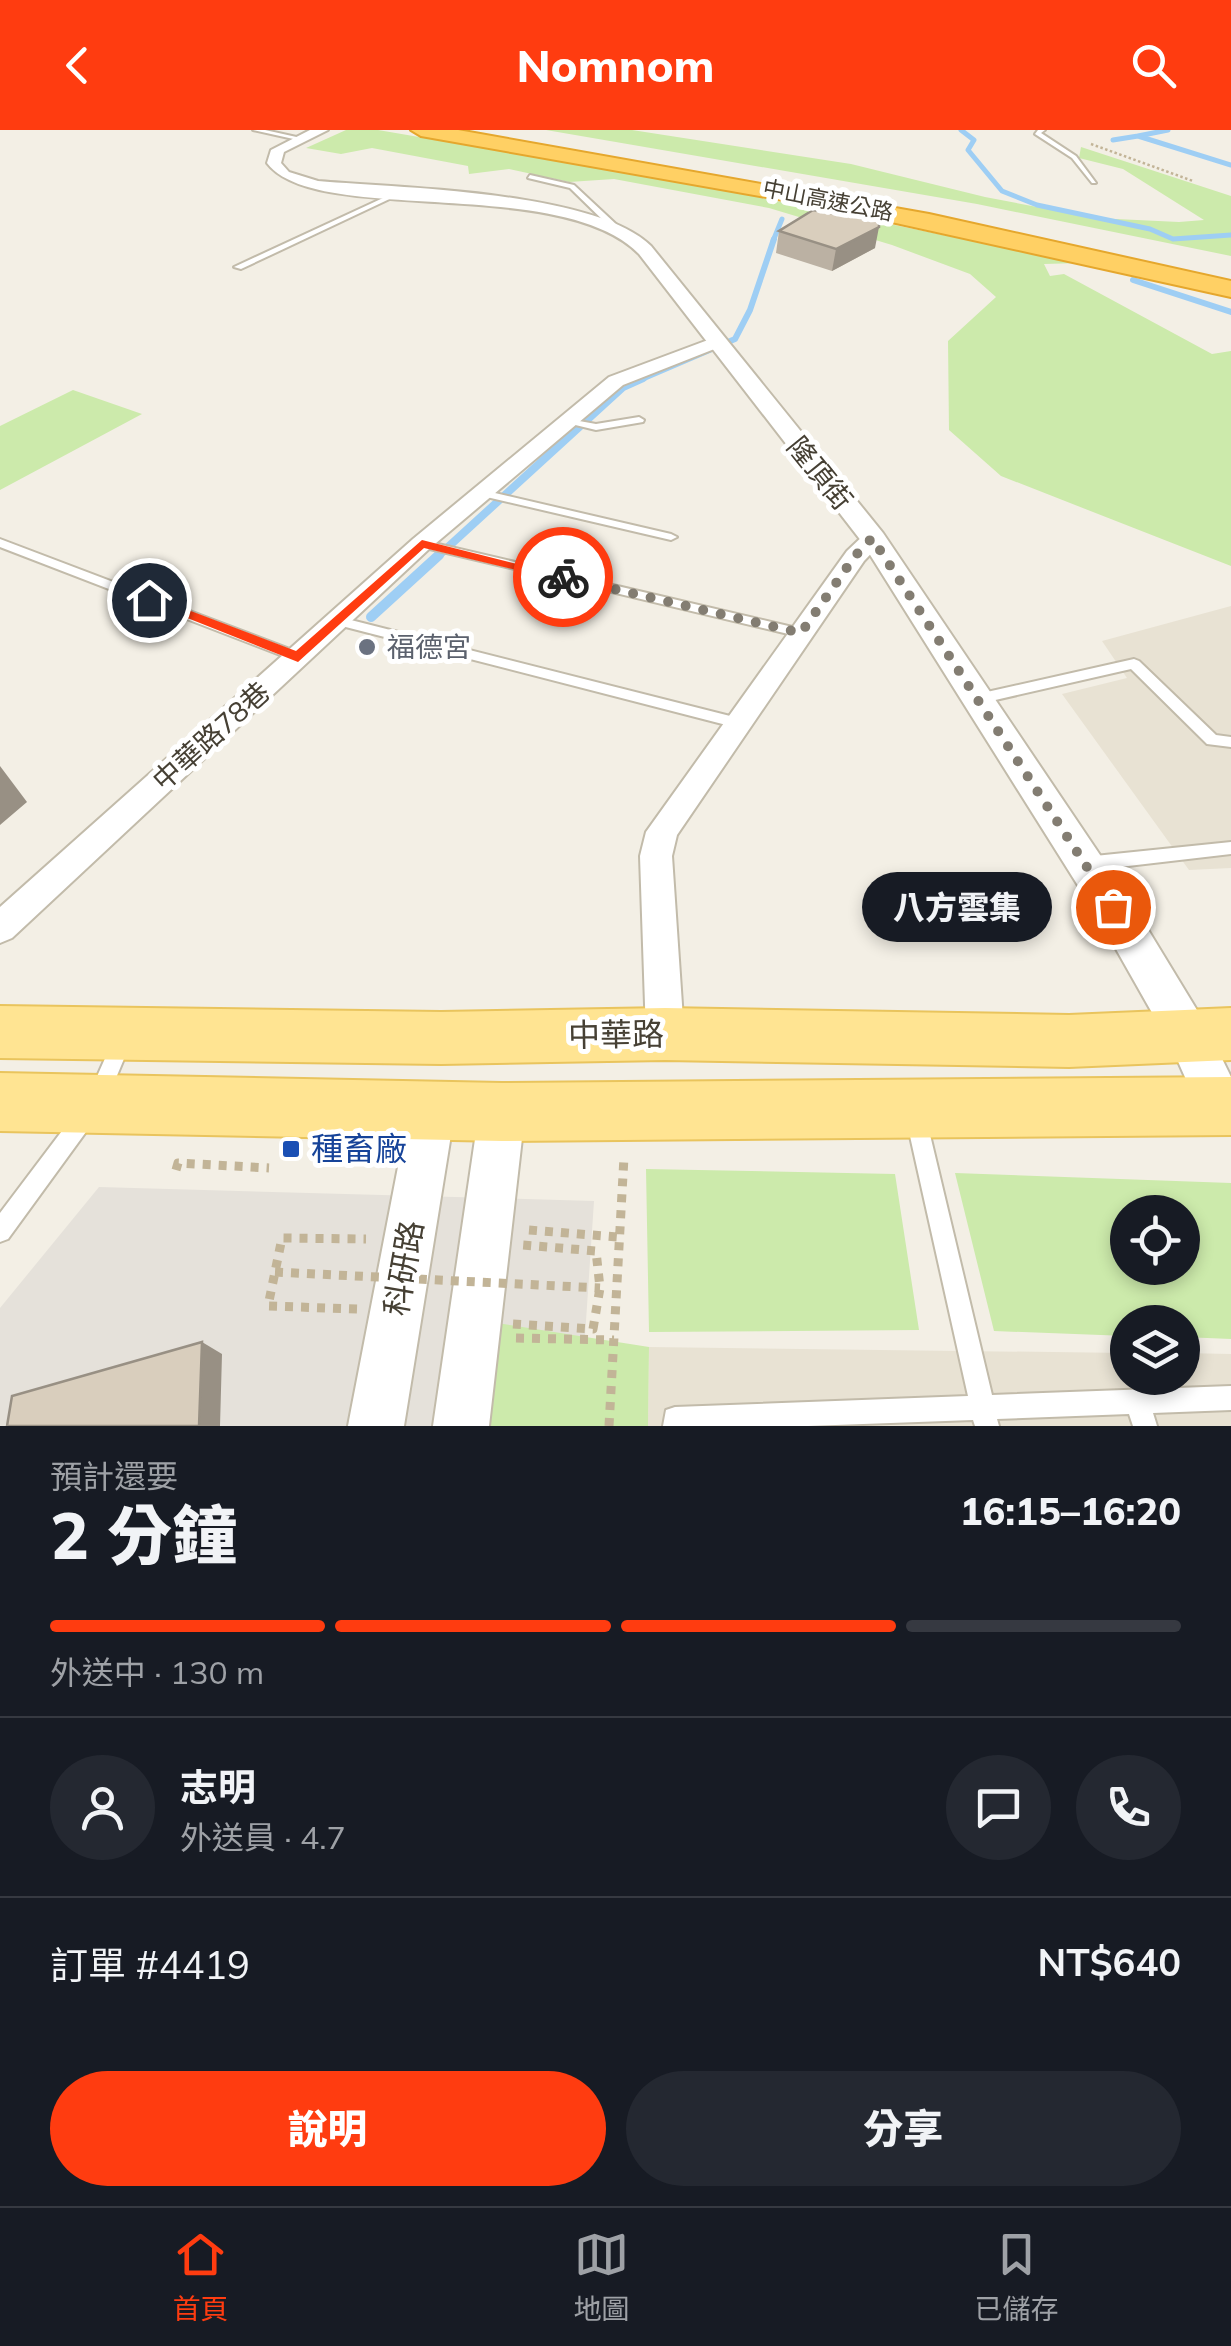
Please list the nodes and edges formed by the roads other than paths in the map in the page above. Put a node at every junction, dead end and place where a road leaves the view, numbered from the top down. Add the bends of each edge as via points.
1 (256, 130) edge
2 (420, 130) edge
3 (495, 130) edge
4 (1042, 130) edge
5 (319, 131) edge
6 (298, 138) junction
7 (530, 177) dead end
8 (1094, 182) dead end
9 (396, 194) junction
10 (614, 226) junction
11 (238, 267) dead end
12 (1231, 270) edge
13 (1231, 289) edge
14 (721, 348) junction
15 (640, 420) dead end
16 (569, 422) junction
17 (484, 494) junction
18 (670, 536) dead end
19 (872, 538) junction
20 (0, 543) edge
21 (422, 544) junction
22 (338, 620) junction
23 (801, 633) junction
24 (298, 657) junction
25 (978, 699) junction
26 (738, 723) junction
27 (1231, 742) edge
28 (1231, 848) edge
29 (1085, 864) junction
30 (0, 928) edge
31 (0, 1032) edge
32 (126, 1034) junction
33 (666, 1034) junction
34 (1210, 1034) edge
35 (0, 1102) edge
36 (95, 1104) junction
37 (1226, 1106) edge
38 (913, 1108) junction
39 (432, 1110) junction
40 (502, 1112) junction
41 (0, 1231) edge
42 (1231, 1398) edge
43 (1137, 1400) junction
44 (984, 1416) edge
45 (819, 1419) edge
46 (376, 1426) edge
47 (460, 1426) edge
48 (675, 1426) edge
49 (1145, 1426) edge

1 - 6 lane
2 - 13 highway, 中山高速公路 via 881,210
3 - 12 highway, 中山高速公路 via 875,194
4 - 8 lane via 1037,133 1044,141 1074,157
5 - 6 street
6 - 9 street, 隆頂街 via 274,156 284,175
7 - 10 lane via 572,186
9 - 10 street, 隆頂街 via 544,208
9 - 11 lane
10 - 14 street, 隆頂街 via 646,250
14 - 16 street, 中華路78巷 via 616,381
14 - 19 street, 隆頂街
15 - 16 lane via 596,427
16 - 17 street, 中華路78巷
17 - 18 lane
17 - 21 street, 中華路78巷
19 - 23 street
19 - 25 street, 隆頂街
20 - 24 lane
21 - 22 street, 中華路78巷
21 - 23 lane
22 - 24 street, 中華路78巷
22 - 26 lane
23 - 26 street
24 - 30 street, 中華路78巷
25 - 27 lane via 1134,664 1212,740
25 - 29 street, 隆頂街
26 - 33 street via 662,832 656,856
28 - 29 lane
29 - 34 street, 隆頂街
31 - 32 main road, 中華路
32 - 33 main road, 中華路
32 - 36 lane
33 - 34 main road, 中華路 via 1069,1040
34 - 37 street, 隆頂街
35 - 36 main road
36 - 39 main road
36 - 41 lane
37 - 38 main road
38 - 40 main road
38 - 44 lane
39 - 40 main road
39 - 46 street, 科研路
40 - 47 street
42 - 43 lane
43 - 44 lane
43 - 49 lane
44 - 45 lane
45 - 48 lane via 674,1419

